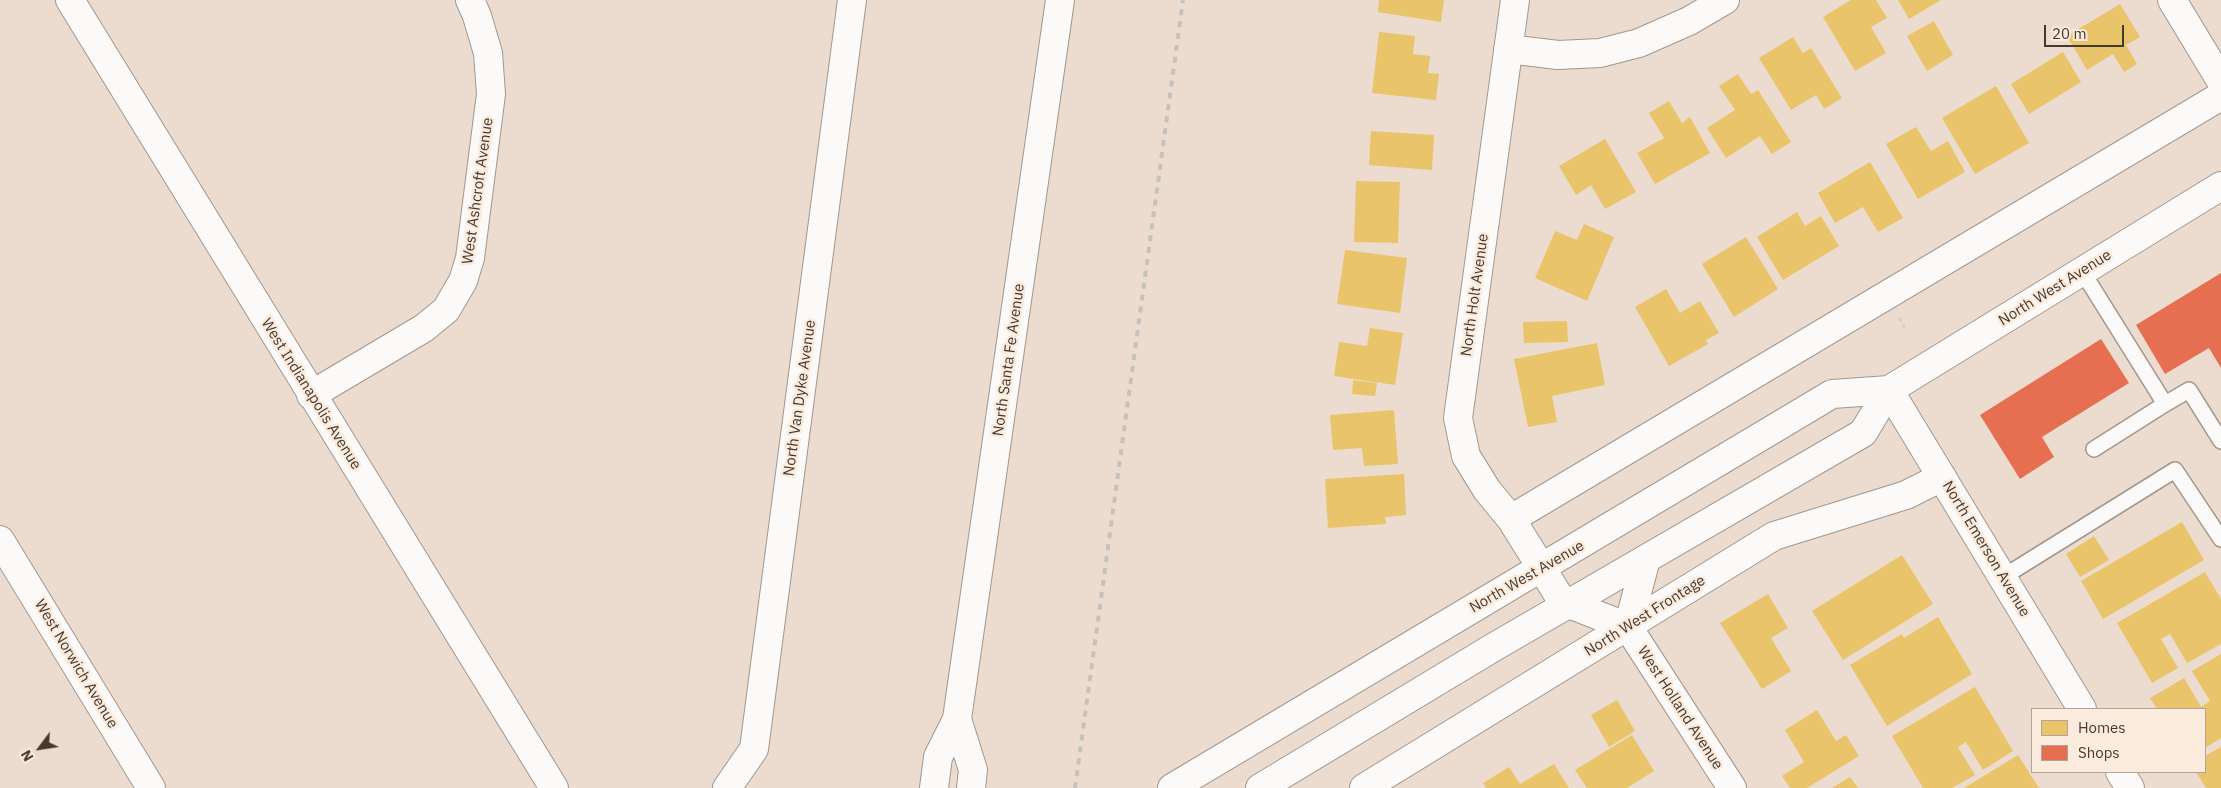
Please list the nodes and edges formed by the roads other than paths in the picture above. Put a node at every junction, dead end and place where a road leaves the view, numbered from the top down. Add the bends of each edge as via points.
1 (70, 0) edge
2 (470, 0) edge
3 (852, 0) edge
4 (1060, 0) edge
5 (1515, 0) edge
6 (1724, 0) edge
7 (2172, 0) edge
8 (1508, 49) junction
9 (2221, 81) edge
10 (2221, 96) edge
11 (2221, 186) edge
12 (2082, 271) junction
13 (1889, 390) junction
14 (311, 394) junction
15 (2165, 404) junction
16 (2221, 441) edge
17 (2094, 448) dead end
18 (1942, 477) junction
19 (1511, 519) junction
20 (0, 540) edge
21 (2221, 540) edge
22 (1646, 559) junction
23 (1541, 567) junction
24 (2002, 578) junction
25 (1567, 605) junction
26 (1628, 627) junction
27 (2081, 708) edge
28 (957, 720) junction
29 (2121, 773) edge
30 (151, 788) edge
31 (554, 788) edge
32 (727, 788) edge
33 (934, 788) edge
34 (971, 788) edge
35 (1172, 788) edge
36 (1260, 788) edge
37 (1364, 788) edge
38 (1732, 788) edge
39 (2130, 788) edge

1 - 14 street, West Indianapolis Avenue
2 - 14 street, West Ashcroft Avenue via 488,53 491,94 468,270 453,301 436,320
3 - 32 street, North Van Dyke Avenue via 754,749
4 - 28 street, North Santa Fe Avenue
5 - 8 street, North Holt Avenue
6 - 8 street via 1639,43 1600,53 1558,55
7 - 9 street
8 - 19 street, North Holt Avenue via 1458,418 1466,456 1487,490
10 - 19 street
11 - 12 street, North West Avenue
12 - 13 street, North West Avenue
12 - 15 lane
13 - 18 street, North Emerson Avenue
13 - 22 street, North West Avenue via 1863,433
13 - 23 street, North West Avenue via 1832,394
14 - 31 street, West Indianapolis Avenue
15 - 16 lane via 2189,390
15 - 17 lane
18 - 24 street, North Emerson Avenue
18 - 26 street, North West Frontage via 1906,495 1774,536
19 - 23 street, North Holt Avenue
20 - 30 street, West Norwich Avenue
21 - 24 lane via 2175,470
22 - 25 street, North West Avenue
22 - 26 street
23 - 25 street, North Holt Avenue
23 - 35 street, North West Avenue
24 - 27 street, North Emerson Avenue
25 - 26 street
25 - 36 street, North West Avenue
26 - 37 street, North West Frontage
26 - 38 street, West Holland Avenue
28 - 33 street, North Santa Fe Avenue via 938,757
28 - 34 street, North Santa Fe Avenue via 973,770
29 - 39 street

